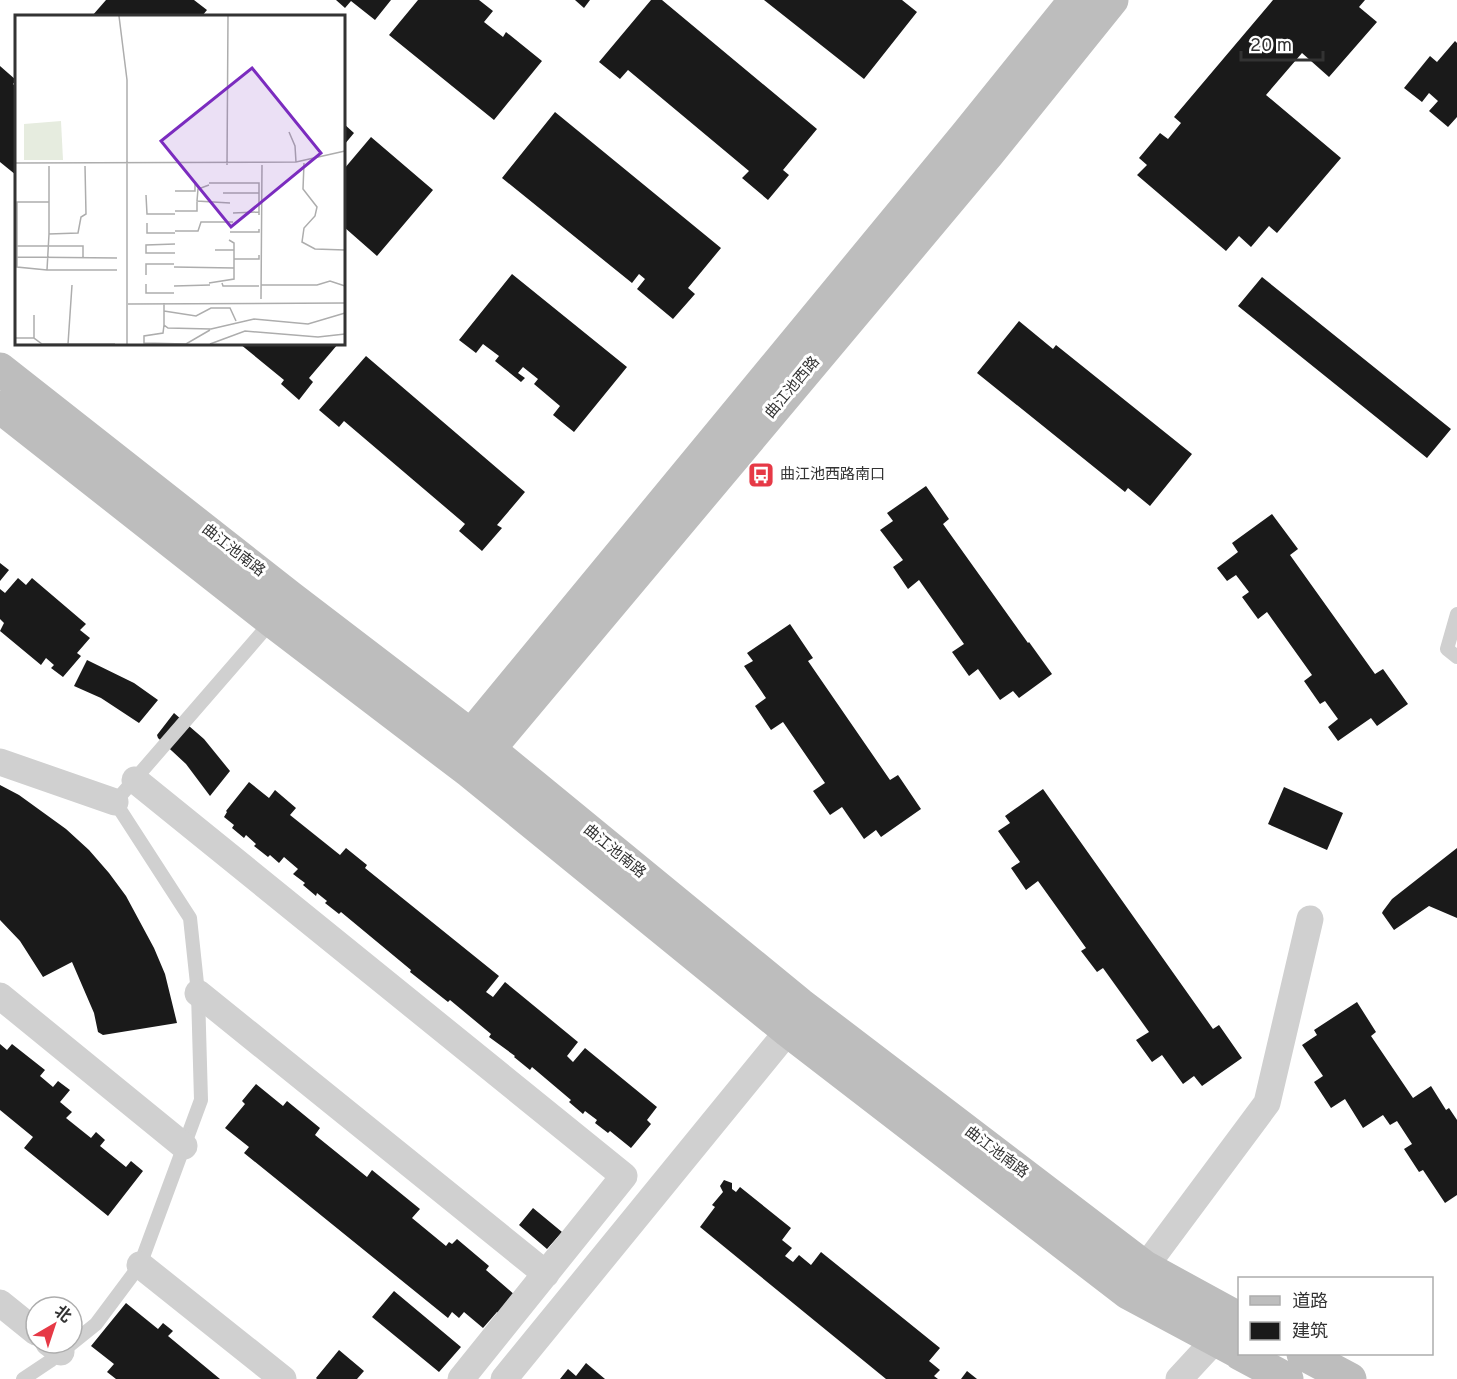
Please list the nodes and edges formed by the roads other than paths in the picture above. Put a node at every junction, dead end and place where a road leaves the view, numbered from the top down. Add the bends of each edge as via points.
1 (1075, 0) edge
2 (1112, 0) edge
3 (0, 369) edge
4 (0, 407) edge
5 (1457, 614) edge
6 (272, 621) junction
7 (1457, 657) edge
8 (470, 754) junction
9 (0, 762) edge
10 (135, 780) junction
11 (116, 802) junction
12 (1310, 919) dead end
13 (198, 993) junction
14 (0, 996) edge
15 (788, 1031) junction
16 (184, 1146) junction
17 (140, 1265) junction
18 (1145, 1267) junction
19 (546, 1274) junction
20 (0, 1303) edge
21 (1238, 1318) edge
22 (24, 1322) edge
23 (84, 1331) edge
24 (1232, 1349) edge
25 (48, 1355) edge
26 (1243, 1355) edge
27 (1307, 1355) edge
28 (23, 1379) edge
29 (284, 1379) edge
30 (461, 1379) edge
31 (504, 1379) edge
32 (1179, 1379) edge
33 (1287, 1379) edge
34 (1350, 1379) edge

1 - 8 main road, 曲江池西路
2 - 8 main road, 曲江池西路 via 988,154
3 - 8 main road, 曲江池南路
4 - 6 main road, 曲江池南路
5 - 7 lane via 1447,649
6 - 8 main road, 曲江池南路
6 - 10 lane
8 - 15 main road, 曲江池南路
8 - 18 main road, 曲江池南路
9 - 11 street
10 - 11 lane
10 - 19 street via 624,1176
11 - 13 lane via 190,918
12 - 18 street via 1266,1103
13 - 16 lane via 201,1100
13 - 19 street
14 - 16 street
15 - 24 main road, 曲江池南路 via 1128,1293
15 - 31 street
16 - 17 lane
17 - 23 lane via 96,1324
17 - 29 street
18 - 21 main road, 曲江池南路
19 - 30 street
20 - 22 street
24 - 32 street
25 - 28 lane
26 - 33 main road, 曲江池南路
27 - 34 main road

